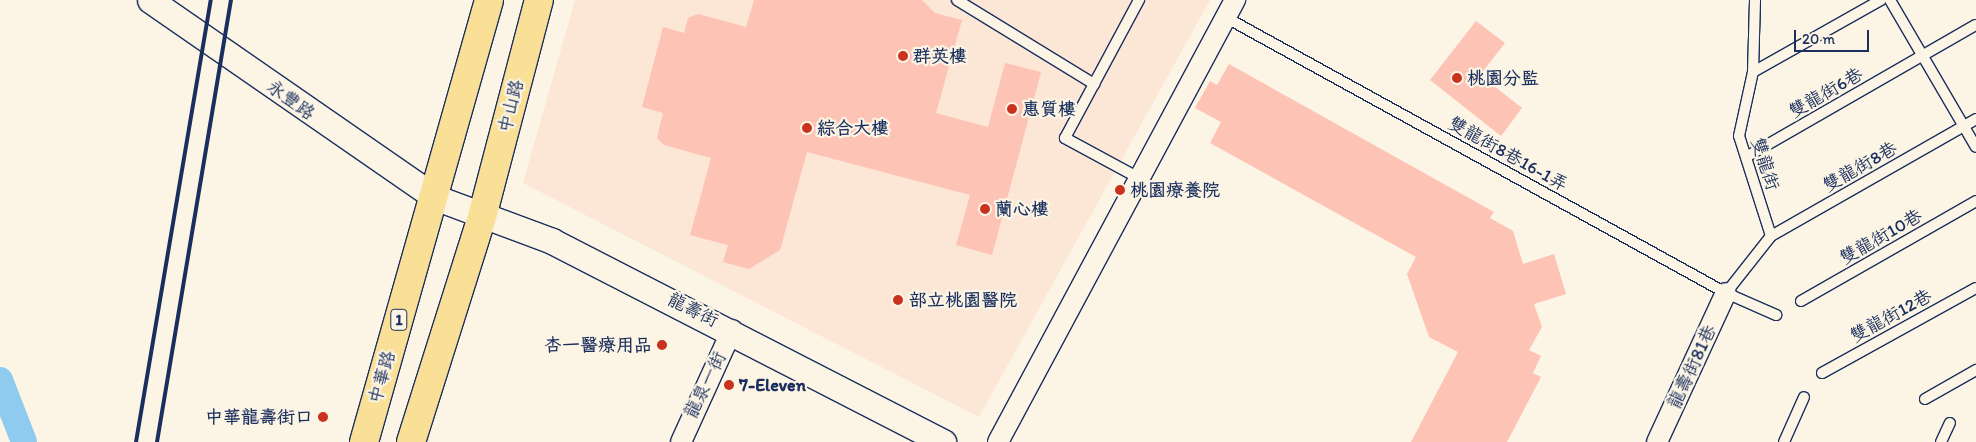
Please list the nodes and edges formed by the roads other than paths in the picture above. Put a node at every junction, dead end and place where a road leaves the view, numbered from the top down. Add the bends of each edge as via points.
1 (150, 0) edge
2 (489, 0) edge
3 (539, 0) edge
4 (957, 0) edge
5 (1139, 0) edge
6 (1755, 0) edge
7 (1881, 0) edge
8 (1890, 0) edge
9 (1230, 9) edge
10 (1976, 25) edge
11 (1922, 56) junction
12 (1753, 72) junction
13 (1094, 84) junction
14 (1976, 119) edge
15 (1965, 126) junction
16 (1976, 147) edge
17 (1746, 157) junction
18 (1137, 177) junction
19 (434, 197) junction
20 (1976, 201) edge
21 (483, 213) junction
22 (1771, 236) junction
23 (1976, 288) edge
24 (1726, 293) junction
25 (1801, 301) dead end
26 (1776, 314) dead end
27 (732, 330) junction
28 (1976, 370) edge
29 (1822, 373) dead end
30 (1804, 397) dead end
31 (1925, 399) dead end
32 (1950, 423) dead end
33 (364, 442) edge
34 (411, 442) edge
35 (681, 442) edge
36 (943, 442) edge
37 (998, 442) edge
38 (1657, 442) edge
39 (1784, 442) edge
40 (1941, 442) edge

1 - 19 street, 永豐路
2 - 19 main road, 1
3 - 21 main road, 中山路
4 - 13 lane
5 - 13 lane
6 - 12 lane, 雙龍街
7 - 12 lane
8 - 11 lane
9 - 18 street
9 - 24 lane, 雙龍街8巷16-1弄
10 - 11 lane, 雙龍街6巷
11 - 15 lane
11 - 17 lane, 雙龍街6巷
12 - 17 lane, 雙龍街 via 1739,136
13 - 18 lane via 1065,138
14 - 15 lane, 雙龍街8巷
15 - 16 lane
15 - 22 lane, 雙龍街8巷
17 - 22 lane, 雙龍街
18 - 37 street
19 - 21 street, 龍壽街
19 - 33 main road, 中華路 / 1
20 - 25 lane, 雙龍街10巷
21 - 27 street, 龍壽街 via 552,241
21 - 34 main road
22 - 24 lane
23 - 29 lane, 雙龍街12巷
24 - 26 lane, 雙龍街8巷16-1弄
24 - 38 street, 龍壽街81巷
27 - 35 street, 龍泉一街
27 - 36 street, 龍壽街
28 - 31 lane
30 - 39 lane
32 - 40 lane

